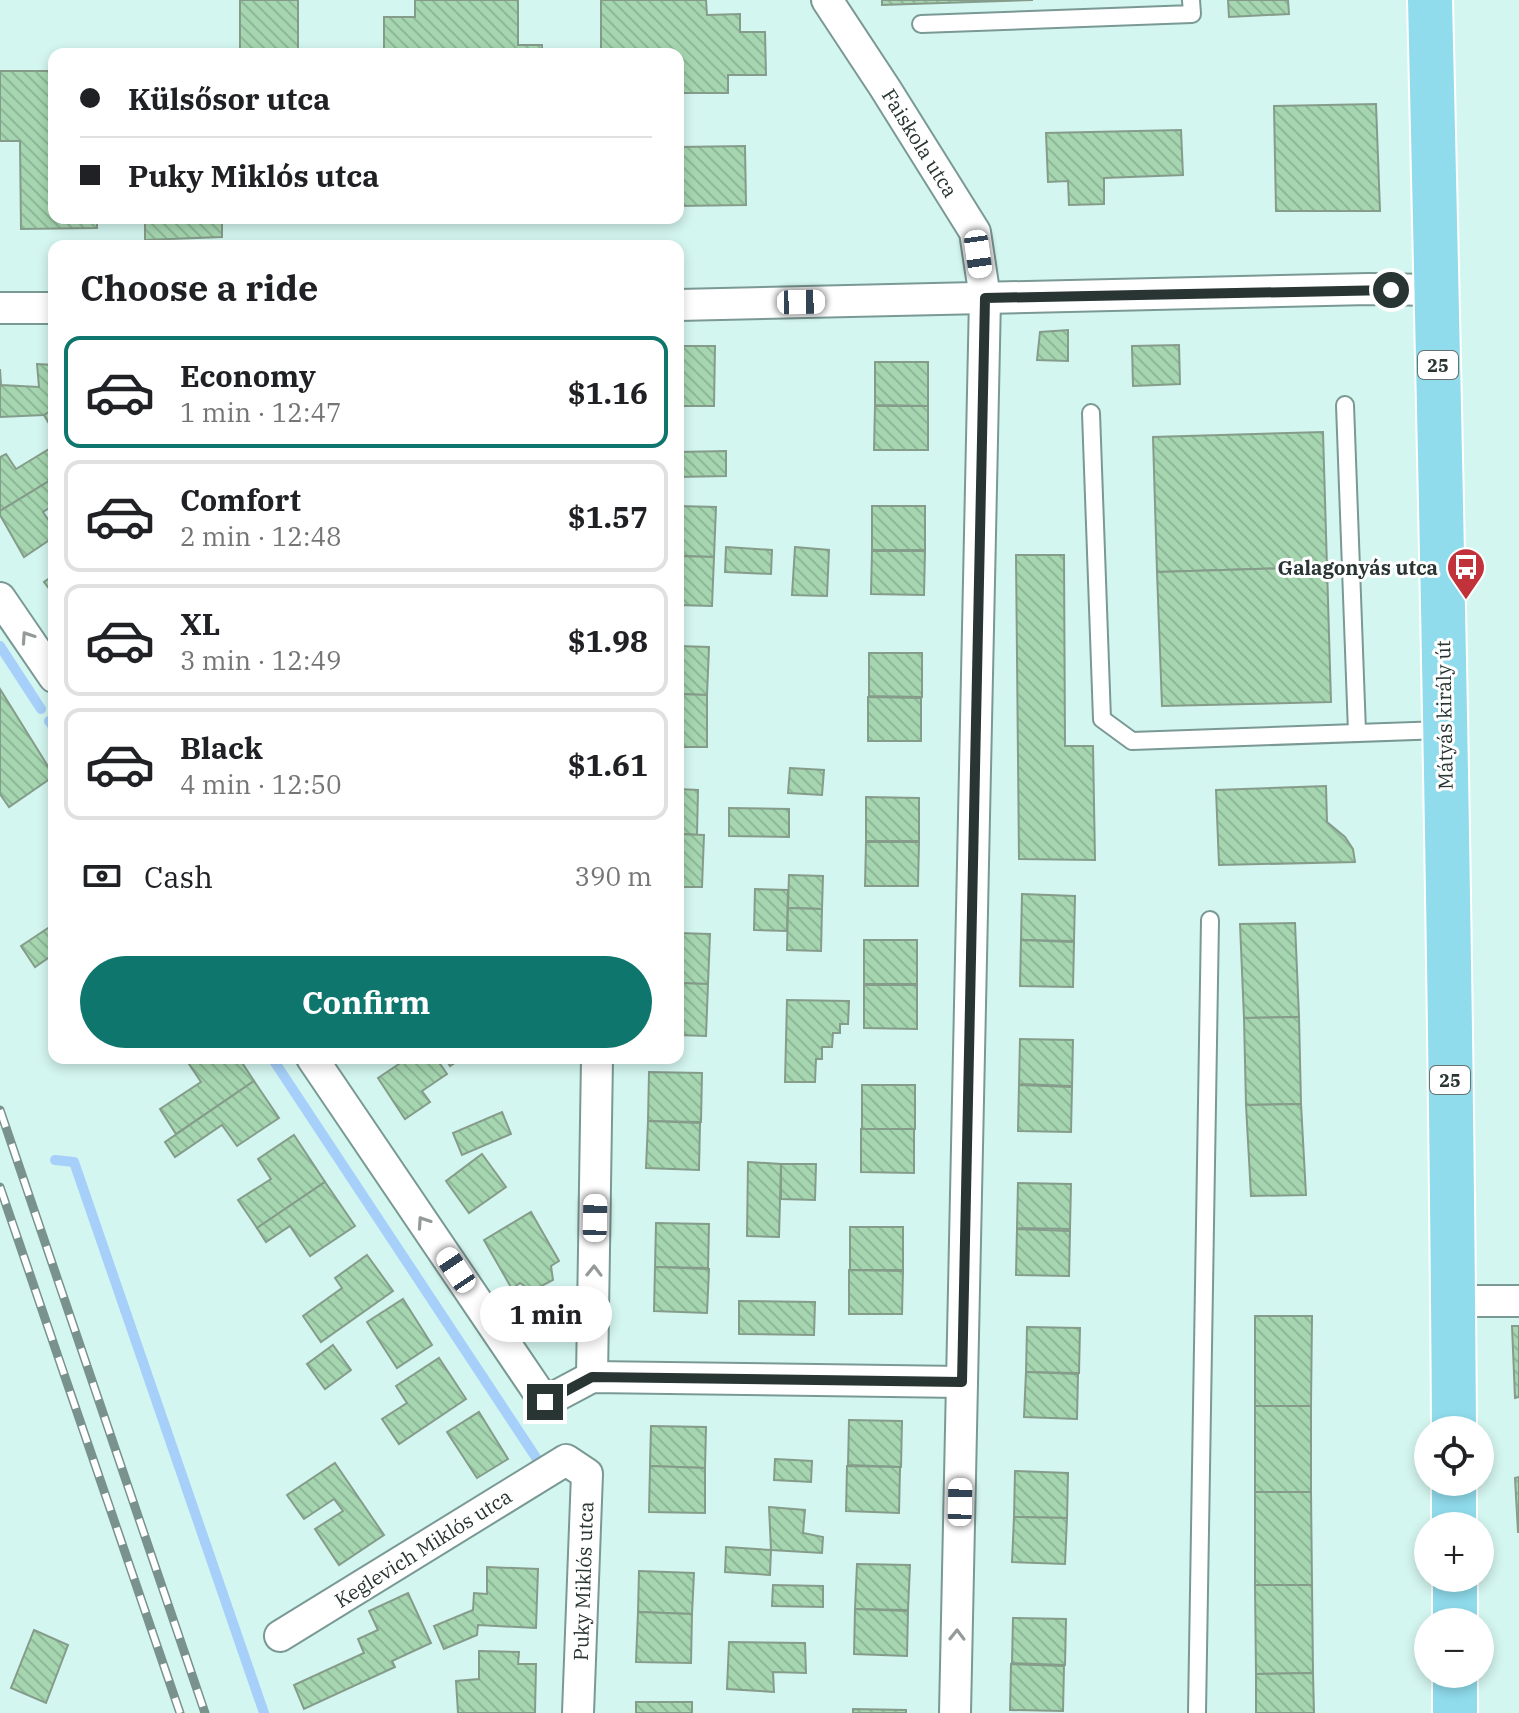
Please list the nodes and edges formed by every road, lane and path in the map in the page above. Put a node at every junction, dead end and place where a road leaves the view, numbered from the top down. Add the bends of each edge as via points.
1 (827, 0) edge
2 (1191, 0) edge
3 (1430, 0) edge
4 (921, 24) dead end
5 (1437, 290) junction
6 (985, 298) junction
7 (684, 305) edge
8 (0, 308) edge
9 (48, 308) edge
10 (1345, 405) dead end
11 (1091, 413) dead end
12 (0, 598) edge
13 (48, 668) edge
14 (1444, 730) junction
15 (1357, 732) junction
16 (1210, 920) dead end
17 (316, 1064) edge
18 (597, 1064) edge
19 (1454, 1301) junction
20 (1519, 1301) edge
21 (592, 1377) junction
22 (962, 1382) junction
23 (1454, 1416) edge
24 (566, 1460) joint
25 (280, 1636) dead end
26 (1455, 1688) edge
27 (578, 1713) edge
28 (955, 1713) edge
29 (1197, 1713) edge
30 (1455, 1713) edge

1 - 6 street, Faiskola utca via 975,232
2 - 4 lane via 1192,14
3 - 5 main road, Mátyás király út / 25
5 - 6 street
5 - 14 main road, Mátyás király út / 25
6 - 7 street
6 - 22 street, Faiskola utca
8 - 9 street
10 - 15 lane
11 - 15 lane via 1102,719 1132,741
13 -> 12 street
14 - 15 lane
14 - 19 main road, Mátyás király út / 25
16 - 29 lane
21 -> 17 street via 545,1402
21 -> 18 street
19 - 20 street
19 - 23 main road, Mátyás király út / 25
21 - 22 street
28 -> 22 street, Faiskola utca
24 - 25 street, Keglevich Miklós utca
24 - 27 street, Puky Miklós utca via 587,1474
26 - 30 main road

